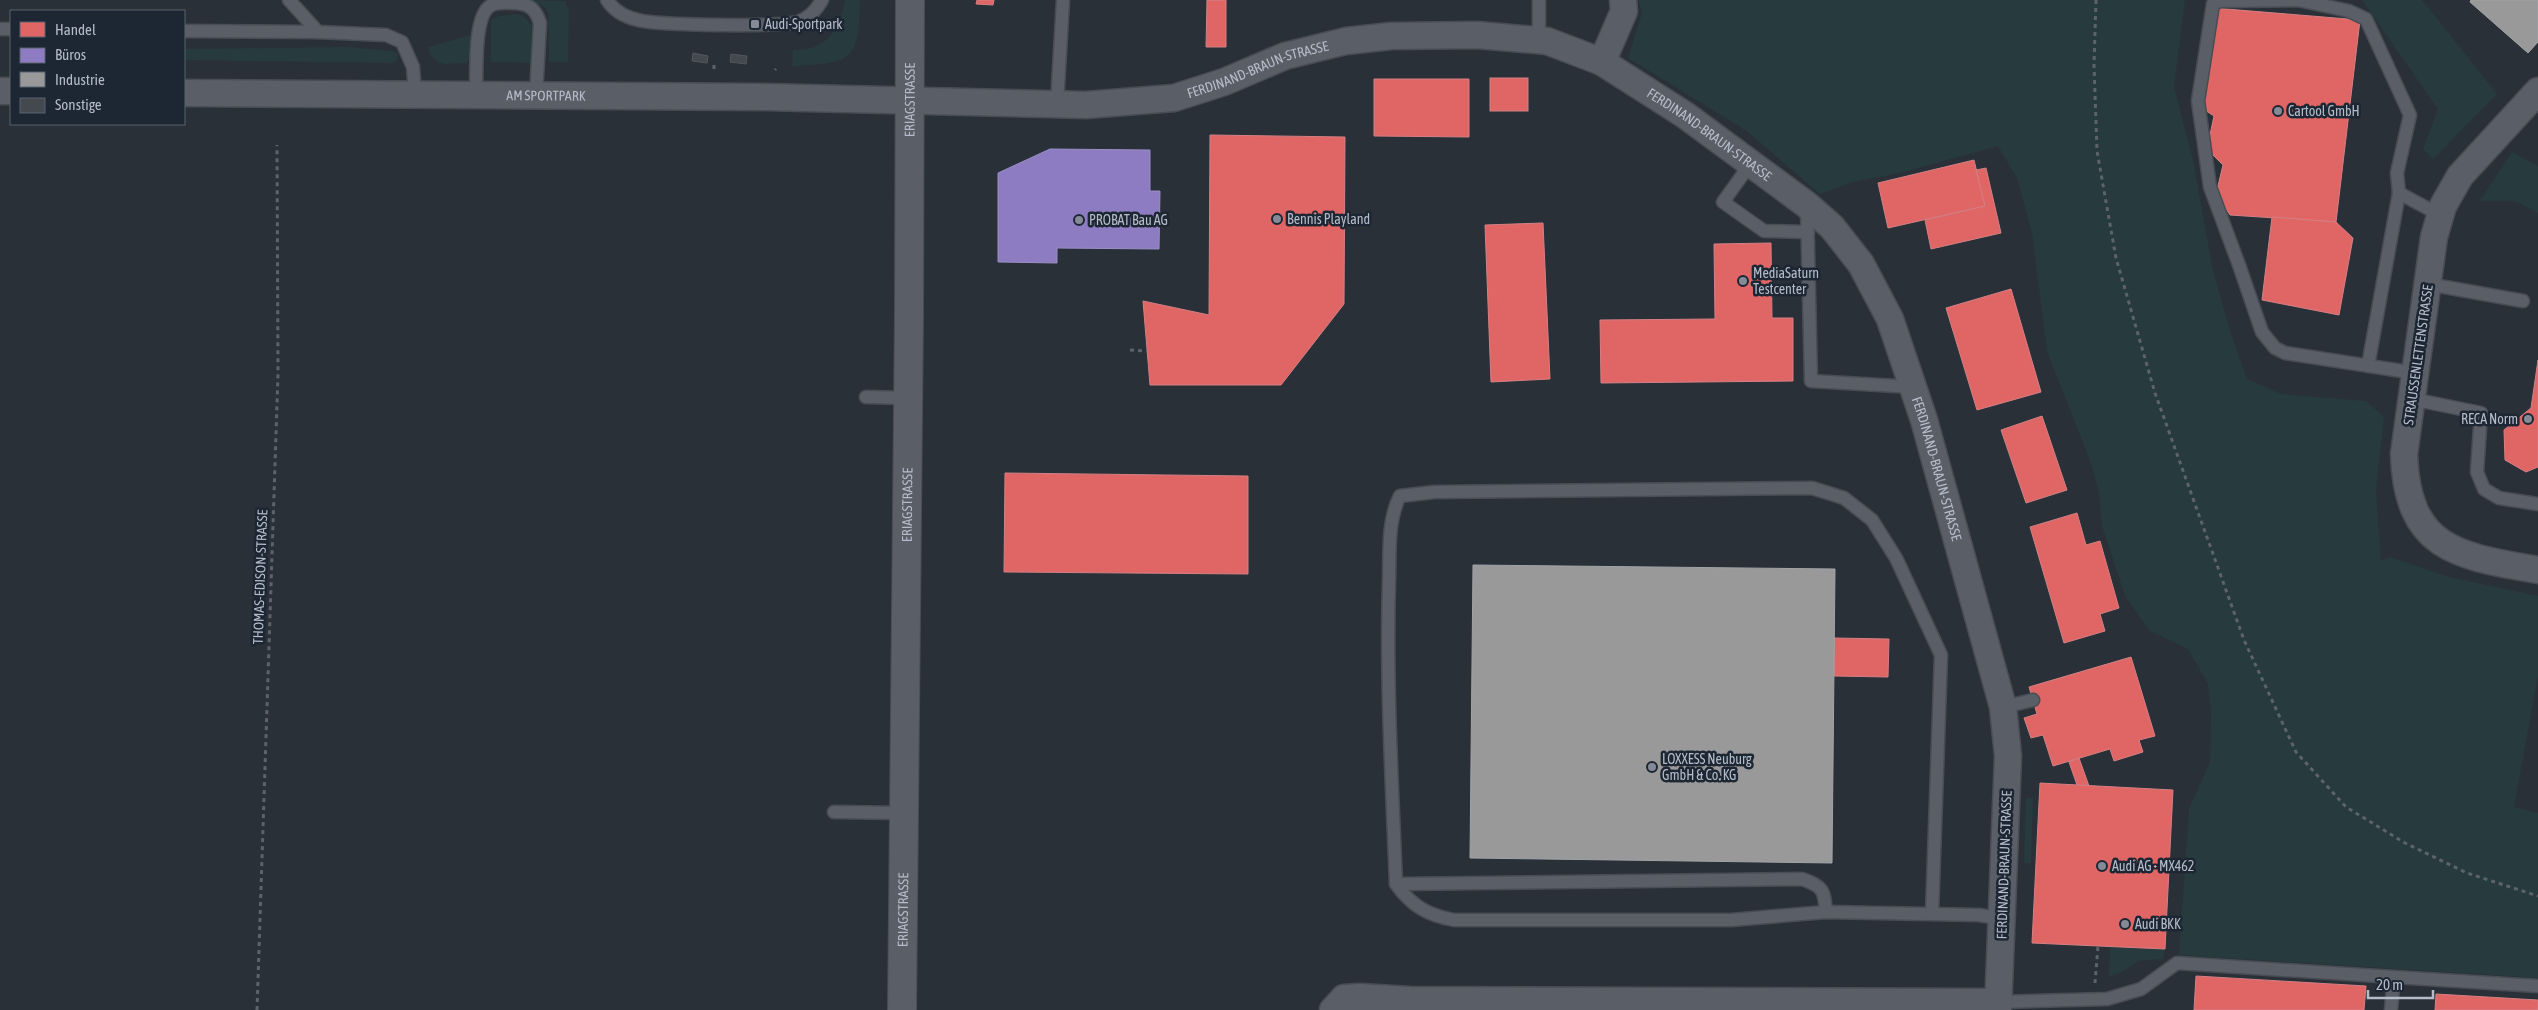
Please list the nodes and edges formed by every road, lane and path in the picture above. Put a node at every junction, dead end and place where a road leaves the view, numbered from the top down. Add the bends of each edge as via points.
1 (289, 0) edge
2 (607, 0) edge
3 (822, 0) edge
4 (910, 0) edge
5 (1063, 0) edge
6 (1539, 0) edge
7 (1623, 0) edge
8 (2096, 0) edge
9 (185, 31) edge
10 (318, 32) junction
11 (1539, 41) junction
12 (1602, 62) junction
13 (714, 64) dead end
14 (714, 69) dead end
15 (185, 92) edge
16 (2538, 92) edge
17 (414, 94) junction
18 (476, 95) junction
19 (536, 95) junction
20 (909, 101) junction
21 (1057, 104) junction
22 (277, 145) dead end
23 (1751, 163) junction
24 (2399, 194) junction
25 (1807, 205) junction
26 (2440, 215) junction
27 (1808, 232) junction
28 (2428, 284) junction
29 (2523, 301) dead end
30 (1130, 350) dead end
31 (1147, 350) dead end
32 (2368, 366) junction
33 (2416, 373) junction
34 (1914, 387) junction
35 (866, 397) dead end
36 (907, 398) junction
37 (2412, 399) junction
38 (2538, 504) edge
39 (2538, 570) edge
40 (2033, 700) dead end
41 (2003, 707) junction
42 (834, 812) dead end
43 (904, 813) junction
44 (1396, 884) junction
45 (2538, 896) edge
46 (1826, 912) junction
47 (1932, 914) junction
48 (2003, 919) junction
49 (2098, 946) dead end
50 (2394, 977) junction
51 (2538, 986) edge
52 (2094, 999) junction
53 (1406, 1005) edge
54 (1998, 1006) edge
55 (257, 1010) edge
56 (902, 1010) edge
57 (1333, 1010) edge
58 (2391, 1010) edge

1 - 10 lane
2 - 3 lane via 612,8 640,21 755,24 800,22 812,14
4 - 20 street, ERIAGSTRASSE
5 - 21 lane
6 - 11 lane
7 - 12 street via 1624,11
8 - 45 path via 2097,151 2116,258 2155,393 2244,640 2296,752 2346,807 2405,843 2466,873
9 - 10 lane
10 - 17 lane via 386,36 402,42 412,67
11 - 12 street, FERDINAND-BRAUN-STRASSE via 1547,41
11 - 21 street, FERDINAND-BRAUN-STRASSE via 1477,36 1391,36 1346,41 1285,56 1224,82 1174,98
12 - 23 street, FERDINAND-BRAUN-STRASSE
13 - 14 path
15 - 17 street, AM SPORTPARK
16 - 26 street, STRAUSSENLETTENSTRASSE via 2460,176
17 - 18 street, AM SPORTPARK
18 - 19 street, AM SPORTPARK
18 - 19 lane via 479,23 488,6 496,3 523,4 537,15 540,24
19 - 20 street, AM SPORTPARK
20 - 21 street, FERDINAND-BRAUN-STRASSE
20 - 36 street, ERIAGSTRASSE
22 - 55 path, THOMAS-EDISON-STRASSE via 278,374
23 - 25 street, FERDINAND-BRAUN-STRASSE
23 - 27 lane via 1723,202 1764,231
24 - 26 lane
24 - 32 lane
24 - 32 lane via 2397,173 2410,114 2366,19 2349,11 2298,0 2220,1 2213,4 2198,100 2210,187 2262,332 2275,348 2285,354
25 - 27 lane
25 - 34 street, FERDINAND-BRAUN-STRASSE via 1832,227 1861,264 1890,318
26 - 28 street, STRAUSSENLETTENSTRASSE
27 - 34 lane via 1811,381
28 - 29 lane
28 - 33 street, STRAUSSENLETTENSTRASSE
30 - 31 path
32 - 33 lane
33 - 37 street, STRAUSSENLETTENSTRASSE
34 - 41 street, FERDINAND-BRAUN-STRASSE
35 - 36 lane
36 - 43 street, ERIAGSTRASSE
37 - 38 lane via 2481,413 2477,472 2484,489 2499,498
37 - 39 street, STRAUSSENLETTENSTRASSE via 2404,454 2405,483 2414,512 2432,535 2450,548
40 - 41 lane
41 - 48 street, FERDINAND-BRAUN-STRASSE via 2008,756
42 - 43 lane
43 - 56 street, ERIAGSTRASSE
44 - 46 lane via 1406,899 1432,916 1454,920 1731,920
44 - 46 lane via 1802,879 1818,885 1825,893
44 - 47 lane via 1387,659 1391,531 1394,508 1400,496 1434,492 1812,488 1844,498 1872,520 1896,558 1941,655
46 - 47 lane
47 - 48 lane
48 - 54 street, FERDINAND-BRAUN-STRASSE
49 - 52 path
50 - 51 lane
50 - 52 lane via 2176,963 2140,988 2107,999
50 - 58 lane
52 - 54 lane
53 - 54 street
53 - 57 street via 1360,997 1344,998

